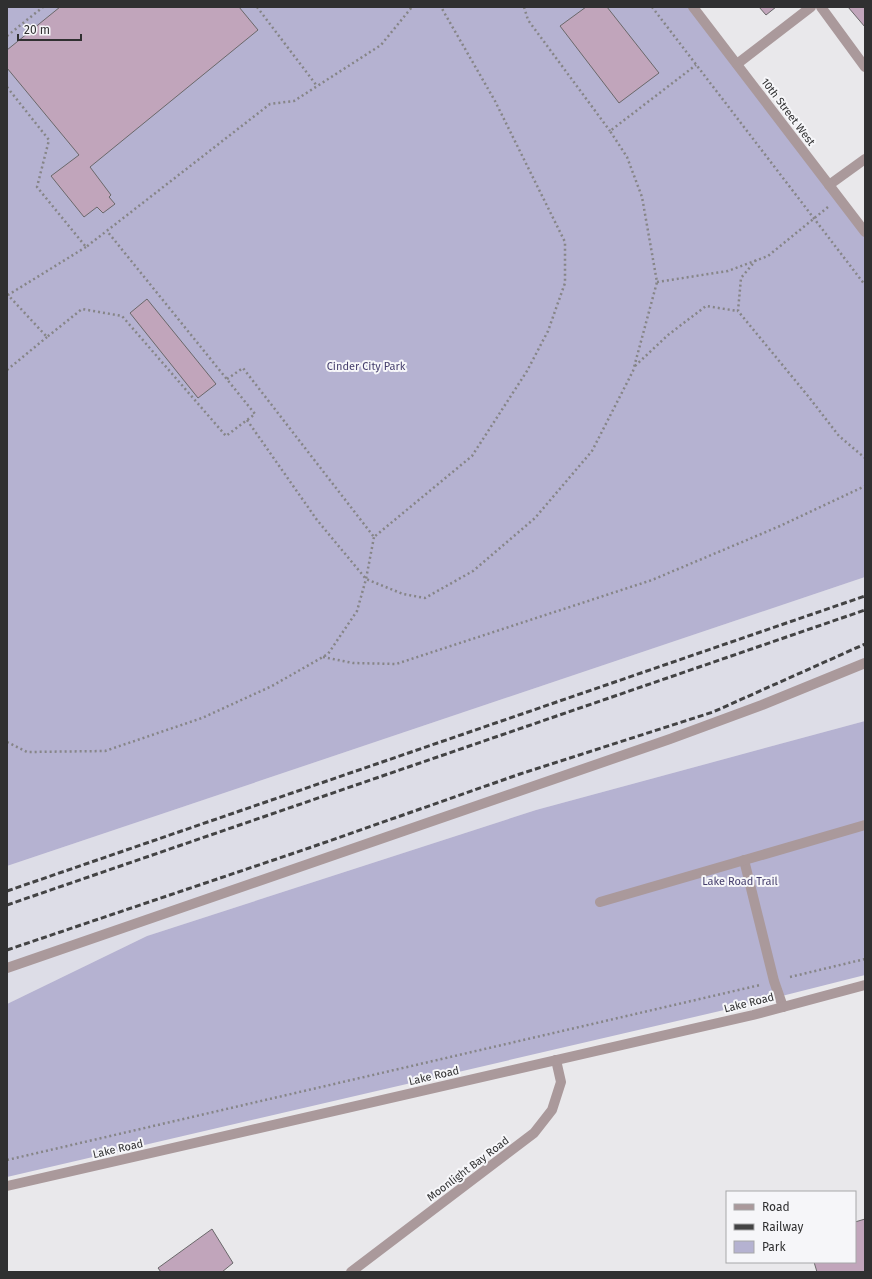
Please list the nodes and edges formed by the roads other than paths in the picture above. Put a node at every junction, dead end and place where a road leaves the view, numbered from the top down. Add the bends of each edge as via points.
1 (693, 7) edge
2 (811, 7) edge
3 (820, 7) edge
4 (737, 64) junction
5 (865, 67) edge
6 (865, 159) edge
7 (830, 185) junction
8 (865, 232) edge
9 (865, 663) edge
10 (865, 824) edge
11 (744, 860) junction
12 (600, 902) dead end
13 (7, 968) edge
14 (865, 985) edge
15 (783, 1007) junction
16 (556, 1060) junction
17 (7, 1186) edge
18 (351, 1272) edge

1 - 4 street, 10th Street West
2 - 4 street
3 - 5 street
4 - 7 street, 10th Street West
6 - 7 street
7 - 8 street, 10th Street West
9 - 13 street via 670,739
10 - 11 street
11 - 12 street
11 - 15 street via 774,981
14 - 15 street, Lake Road
15 - 16 street, Lake Road
16 - 17 street, Lake Road
16 - 18 street, Moonlight Bay Road via 561,1082 552,1110 534,1133

